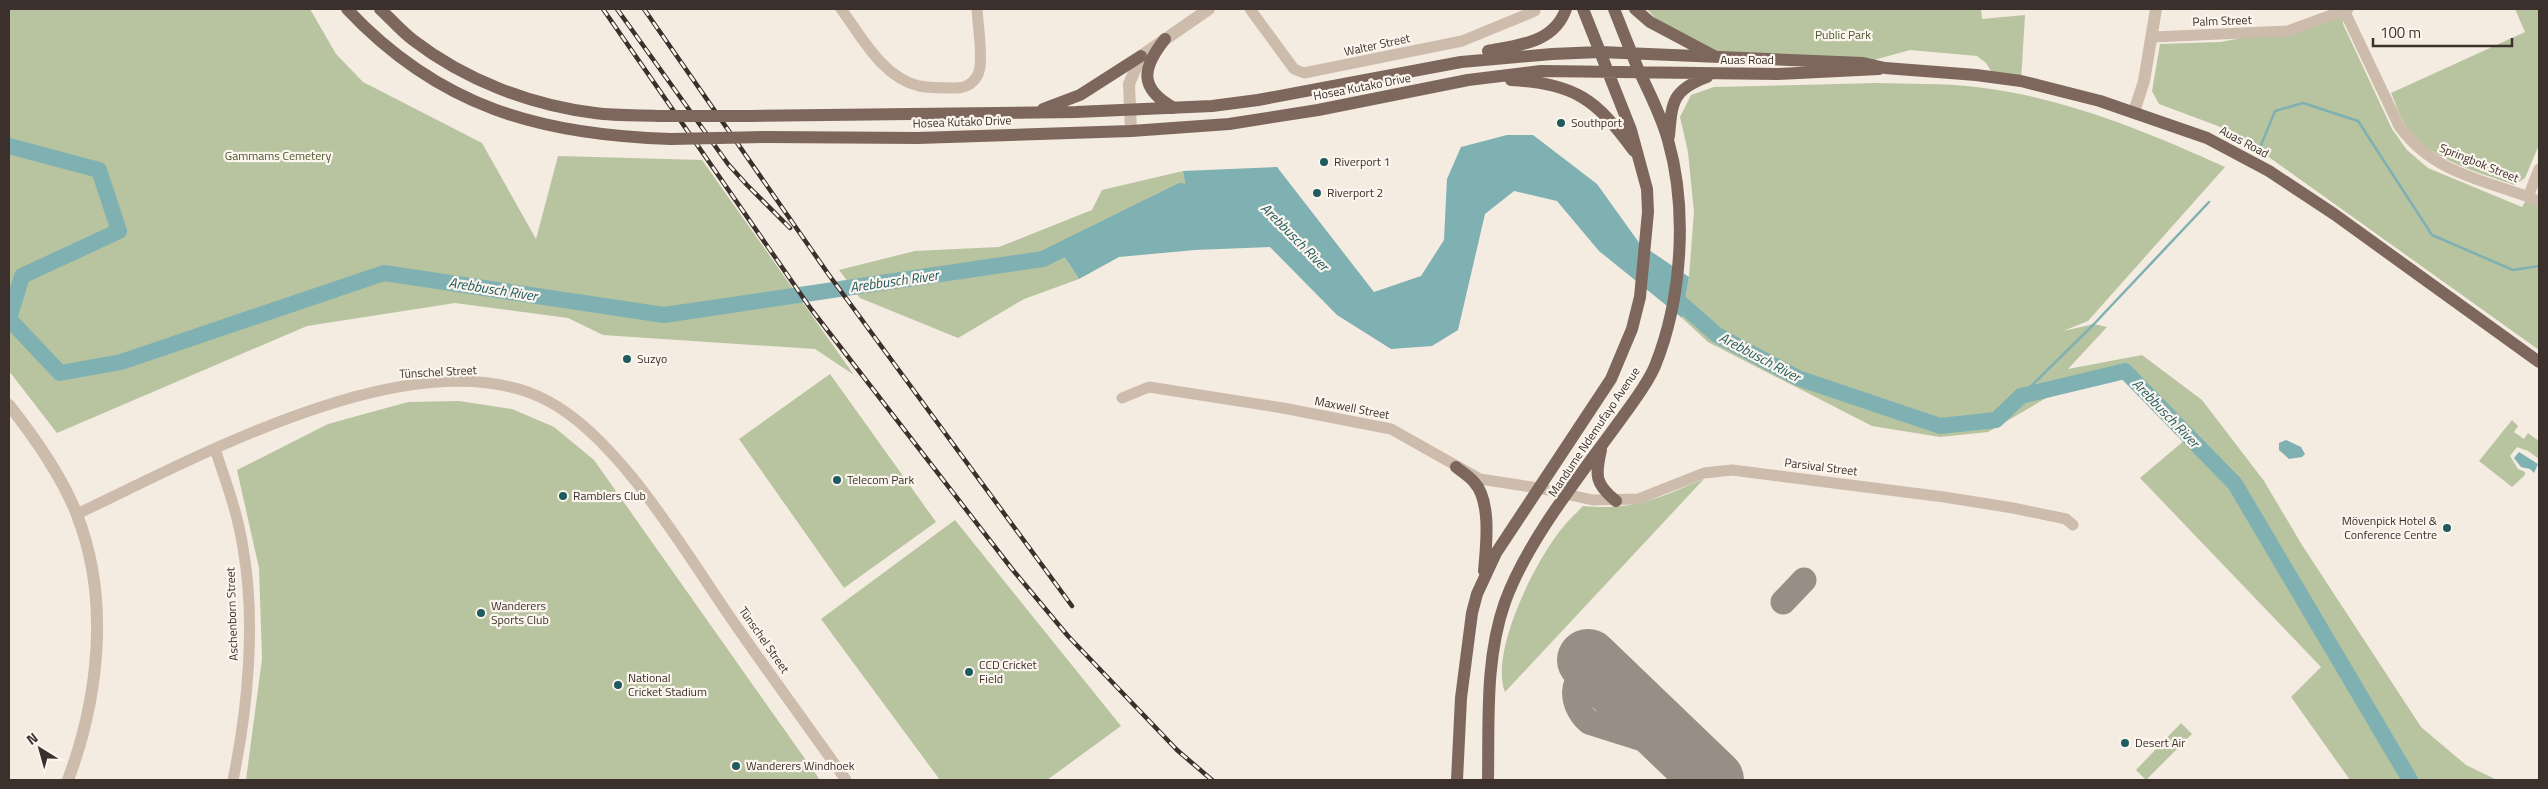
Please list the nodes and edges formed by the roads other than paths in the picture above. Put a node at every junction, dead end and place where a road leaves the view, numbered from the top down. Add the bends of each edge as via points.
1 (347, 9) edge
2 (380, 9) edge
3 (841, 9) edge
4 (977, 9) edge
5 (1209, 9) edge
6 (1250, 9) edge
7 (1566, 9) edge
8 (1583, 9) edge
9 (1614, 9) edge
10 (1635, 9) edge
11 (2156, 9) edge
12 (2346, 10) edge
13 (1534, 11) dead end
14 (2153, 37) junction
15 (1165, 38) junction
16 (1600, 52) junction
17 (1632, 53) junction
18 (1141, 56) junction
19 (1719, 58) junction
20 (1885, 68) junction
21 (1609, 71) junction
22 (1640, 72) junction
23 (1714, 74) junction
24 (1388, 75) junction
25 (1468, 80) junction
26 (1175, 108) junction
27 (1130, 110) junction
28 (2134, 112) junction
29 (1028, 113) junction
30 (1131, 130) junction
31 (1669, 141) junction
32 (1641, 160) junction
33 (2539, 170) edge
34 (2528, 196) junction
35 (2539, 201) edge
36 (2539, 362) edge
37 (1122, 398) dead end
38 (9, 405) edge
39 (1602, 446) junction
40 (216, 449) junction
41 (1456, 467) junction
42 (1538, 488) junction
43 (1567, 495) junction
44 (1616, 500) junction
45 (77, 514) junction
46 (2073, 525) dead end
47 (1484, 576) junction
48 (68, 780) edge
49 (233, 780) edge
50 (846, 780) edge
51 (1458, 780) edge
52 (1488, 780) edge

1 - 30 main road, Hosea Kutako Drive, bridge via 411,65 486,106 530,122 570,131 671,139 918,138
2 - 29 main road, Hosea Kutako Drive, bridge via 413,40 447,63 516,96 595,113 751,116
3 - 4 street via 881,64 899,78 920,86 964,88 973,83 980,67
5 - 15 street
6 - 13 street, Walter Street via 1294,69 1304,74 1462,41
7 - 24 main road via 1555,28 1535,41
8 - 16 main road, Mandume Ndemufayo Avenue
9 - 17 main road, Mandume Ndemufayo Avenue
10 - 19 main road via 1650,22
11 - 14 street
12 - 14 street, Palm Street via 2288,31
12 - 34 street, Springbok Street via 2399,126 2410,142 2439,164
14 - 28 street
15 - 18 street
15 - 26 main road via 1148,63 1148,85 1160,100
16 - 17 main road, Hosea Kutako Drive
16 - 21 main road, Mandume Ndemufayo Avenue
16 - 24 main road, Hosea Kutako Drive via 1497,57
17 - 19 main road, Auas Road
17 - 22 main road, Mandume Ndemufayo Avenue
18 - 27 street via 1129,84
18 - 29 main road via 1080,95
19 - 20 main road, Auas Road via 1863,63
20 - 23 main road, Auas Road via 1861,72
20 - 28 main road, Auas Road via 2021,81
21 - 22 main road, Auas Road
21 - 25 main road, Hosea Kutako Drive via 1541,71
21 - 32 main road, Mandume Ndemufayo Avenue
22 - 23 main road, Auas Road
22 - 31 main road, Mandume Ndemufayo Avenue
23 - 31 main road via 1684,87 1674,100
24 - 26 main road, Hosea Kutako Drive via 1258,100
25 - 30 main road, Hosea Kutako Drive via 1229,124
25 - 32 main road via 1506,79 1557,85 1593,104 1614,122
26 - 27 main road, Hosea Kutako Drive
27 - 29 main road, Hosea Kutako Drive
27 - 30 street
28 - 36 main road, Auas Road via 2207,138 2269,171
31 - 39 main road, Mandume Ndemufayo Avenue via 1678,203 1679,266 1670,317 1654,366
32 - 42 main road, Mandume Ndemufayo Avenue via 1647,189 1646,240 1640,297 1632,329 1611,379
33 - 34 street
34 - 35 street, Springbok Street
37 - 41 street, Maxwell Street via 1149,387 1369,425 1400,434
38 - 45 street via 50,463
39 - 43 main road, Mandume Ndemufayo Avenue
39 - 44 main road via 1598,480 1604,491
40 - 45 street, Tünschel Street
40 - 49 street, Aschenborn Street via 244,550 248,602 248,656 240,747
40 - 50 street, Tünschel Street via 329,403 395,388 440,383 486,383 524,391 548,401 593,434 631,478
41 - 42 street, Maxwell Street via 1480,479
41 - 47 main road via 1476,483 1484,508 1487,526
42 - 43 street, Maxwell Street
42 - 47 main road, Mandume Ndemufayo Avenue
43 - 44 street, Parsival Street
43 - 52 main road, Mandume Ndemufayo Avenue via 1526,560 1505,604 1492,670
44 - 46 street, Parsival Street via 1638,499 1704,473 1732,470 2013,508 2066,519
45 - 48 street via 94,584 97,634 94,676
47 - 51 main road, Mandume Ndemufayo Avenue via 1472,613 1464,667 1458,731

